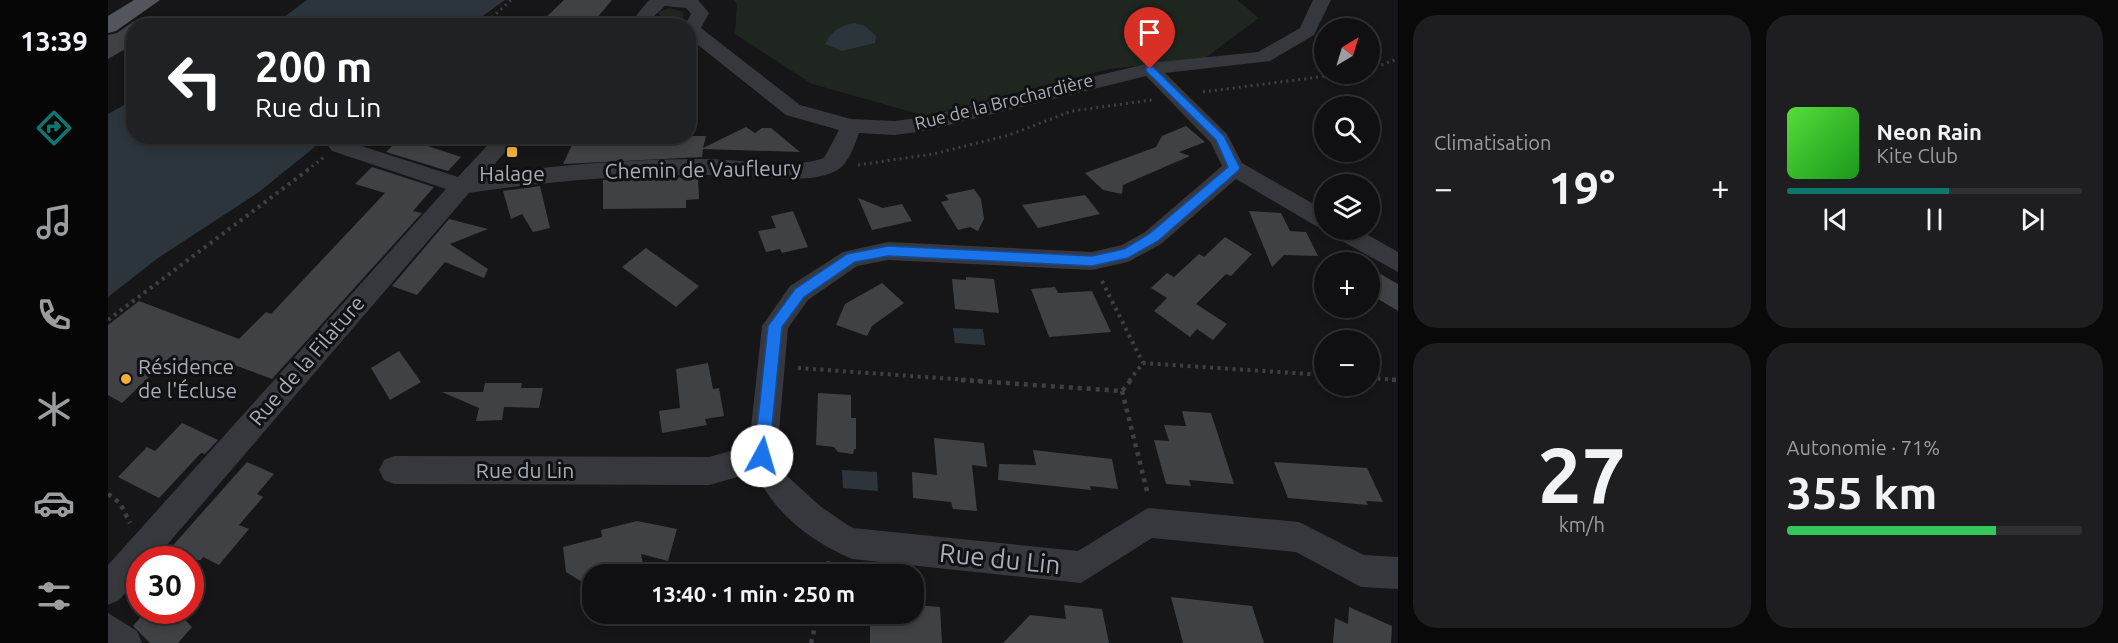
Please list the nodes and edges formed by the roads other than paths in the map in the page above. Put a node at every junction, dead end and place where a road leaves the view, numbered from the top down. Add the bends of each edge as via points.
1 (149, 0) edge
2 (675, 0) edge
3 (1322, 0) edge
4 (645, 18) edge
5 (696, 22) edge
6 (108, 26) edge
7 (696, 34) edge
8 (1150, 69) junction
9 (851, 126) junction
10 (501, 144) edge
11 (339, 146) road end
12 (1234, 168) junction
13 (461, 186) junction
14 (1314, 214) edge
15 (1359, 240) edge
16 (1398, 262) edge
17 (762, 456) junction
18 (394, 470) dead end
19 (1398, 573) edge
20 (108, 589) edge
21 (108, 630) edge
22 (125, 643) edge

1 - 6 main road
2 - 4 street via 648,8
2 - 5 street via 692,4 700,13
3 - 8 street, Rue de la Brochardière via 1308,31 1263,57
7 - 9 street, Rue de la Brochardière via 793,110
8 - 9 street, Rue de la Brochardière via 924,124 895,128
8 - 12 street via 1220,138
9 - 13 street, Chemin de Vaufleury via 832,163 790,171 703,166 651,168 524,177
10 - 13 street, Rue de la Filature
11 - 13 street
12 - 14 street
12 - 17 street via 1154,238 1128,253 1092,261 888,251 851,258 800,293 775,326
13 - 20 street, Rue de la Filature
15 - 16 street
17 - 18 street, Rue du Lin via 709,471
17 - 19 street, Rue du Lin via 776,485 809,518 852,543 1081,567 1148,523 1154,523 1299,537 1361,571
21 - 22 street

